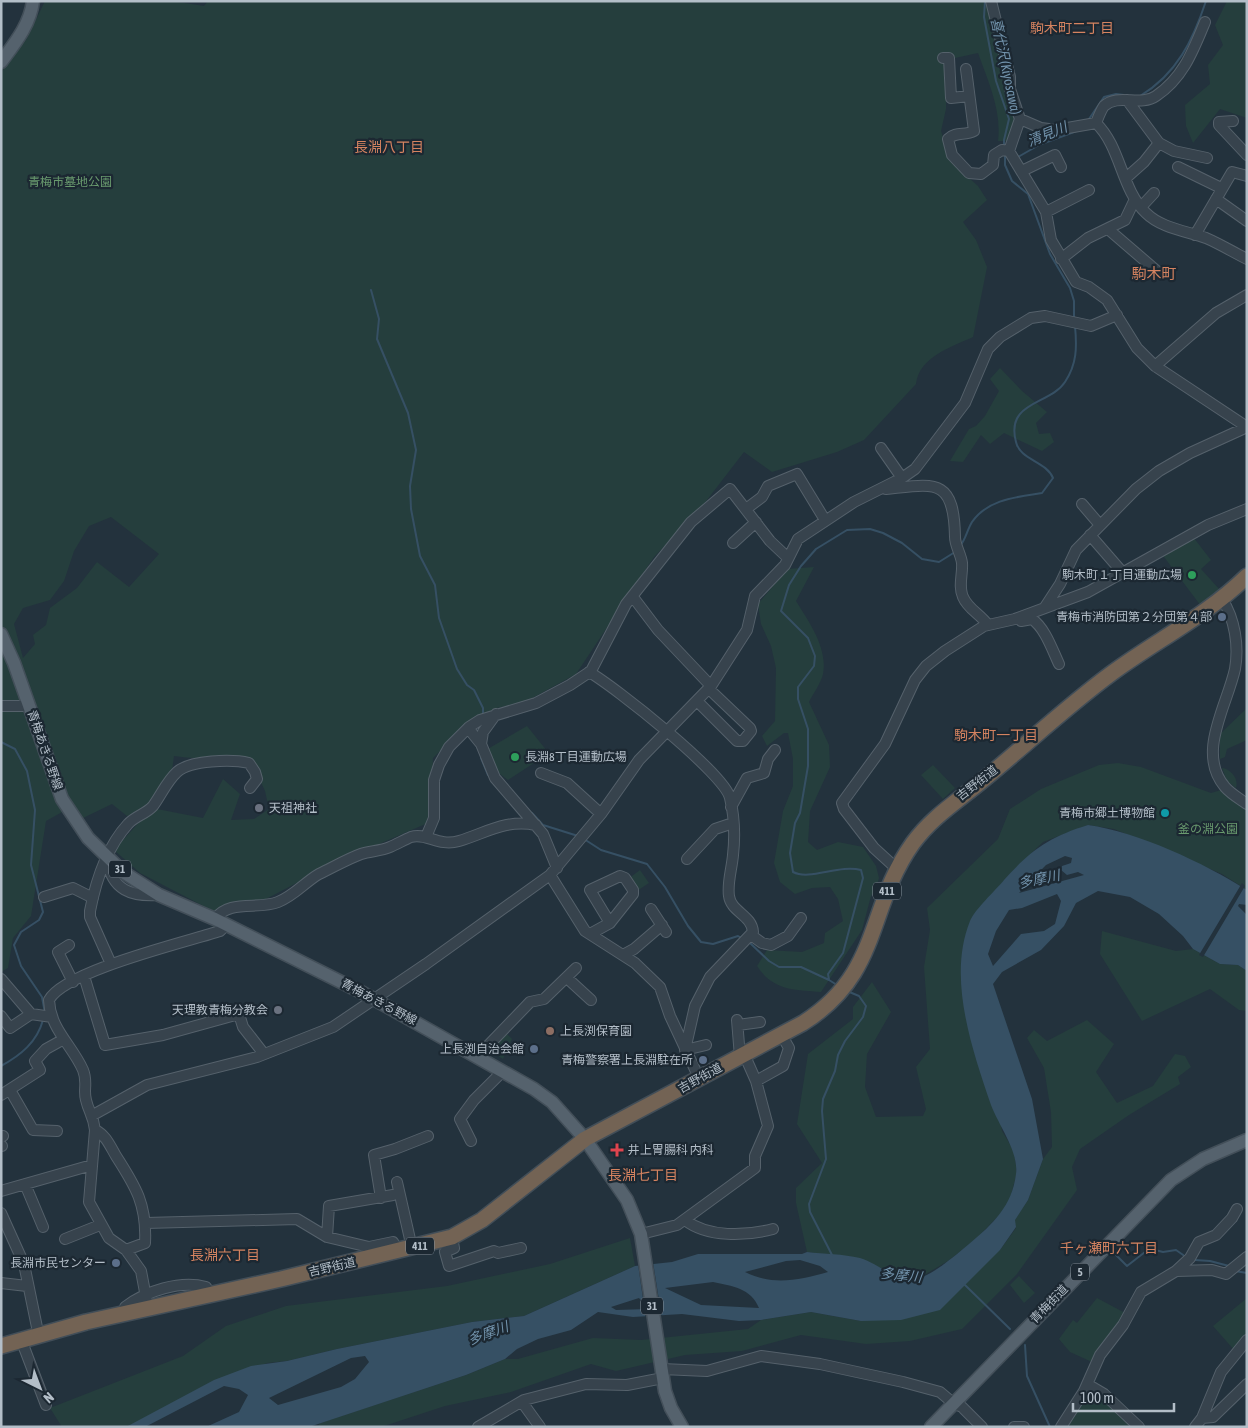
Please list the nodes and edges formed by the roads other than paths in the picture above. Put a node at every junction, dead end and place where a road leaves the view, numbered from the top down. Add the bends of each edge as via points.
1 (33, 1) edge
2 (991, 1) edge
3 (1205, 22) dead end
4 (943, 58) dead end
5 (1, 62) edge
6 (966, 69) dead end
7 (970, 96) junction
8 (1127, 100) junction
9 (1020, 119) junction
10 (1233, 122) dead end
11 (1087, 124) junction
12 (1159, 143) junction
13 (1247, 156) edge
14 (1012, 157) junction
15 (1207, 158) dead end
16 (1061, 166) dead end
17 (1178, 168) dead end
18 (1247, 176) edge
19 (1126, 178) junction
20 (1222, 188) junction
21 (1090, 190) dead end
22 (1154, 193) dead end
23 (1216, 199) junction
24 (1138, 203) junction
25 (1046, 212) junction
26 (1247, 221) edge
27 (1108, 229) junction
28 (1195, 234) junction
29 (1061, 259) junction
30 (1247, 259) edge
31 (1158, 272) dead end
32 (1247, 295) edge
33 (1117, 315) junction
34 (1155, 366) junction
35 (1247, 427) edge
36 (881, 448) dead end
37 (902, 478) junction
38 (878, 490) junction
39 (1082, 504) dead end
40 (746, 509) junction
41 (1247, 509) edge
42 (825, 520) junction
43 (756, 522) junction
44 (1100, 525) junction
45 (1090, 535) junction
46 (732, 543) dead end
47 (788, 558) junction
48 (1123, 572) junction
49 (1247, 576) edge
50 (633, 597) junction
51 (1222, 599) junction
52 (1045, 607) junction
53 (993, 624) junction
54 (1, 634) edge
55 (1059, 664) dead end
56 (590, 672) junction
57 (710, 687) junction
58 (698, 702) junction
59 (1, 706) edge
60 (30, 706) junction
61 (488, 717) junction
62 (468, 728) junction
63 (667, 730) junction
64 (479, 741) junction
65 (775, 750) dead end
66 (541, 773) dead end
67 (250, 788) dead end
68 (1247, 804) edge
69 (731, 807) junction
70 (601, 814) junction
71 (733, 823) junction
72 (536, 825) junction
73 (426, 837) junction
74 (106, 856) junction
75 (687, 859) dead end
76 (897, 869) junction
77 (553, 871) junction
78 (44, 898) dead end
79 (93, 898) junction
80 (651, 908) dead end
81 (801, 918) dead end
82 (220, 922) junction
83 (610, 923) junction
84 (590, 934) junction
85 (749, 938) junction
86 (69, 945) dead end
87 (622, 955) junction
88 (111, 964) junction
89 (576, 968) dead end
90 (84, 976) junction
91 (1, 978) edge
92 (567, 978) junction
93 (73, 982) junction
94 (373, 999) junction
95 (591, 1000) dead end
96 (1, 1016) edge
97 (43, 1016) junction
98 (760, 1022) dead end
99 (781, 1034) junction
100 (64, 1039) junction
101 (706, 1045) dead end
102 (685, 1050) junction
103 (264, 1054) junction
104 (742, 1055) junction
105 (478, 1056) junction
106 (503, 1071) junction
107 (699, 1078) junction
108 (756, 1081) junction
109 (6, 1092) edge
110 (93, 1115) junction
111 (95, 1130) junction
112 (57, 1131) dead end
113 (428, 1136) dead end
114 (585, 1139) junction
115 (1247, 1140) edge
116 (470, 1141) dead end
117 (92, 1165) junction
118 (397, 1182) dead end
119 (25, 1184) junction
120 (1, 1191) edge
121 (393, 1195) dead end
122 (381, 1198) junction
123 (1237, 1209) dead end
124 (1, 1213) edge
125 (684, 1220) junction
126 (146, 1223) junction
127 (100, 1225) junction
128 (43, 1227) dead end
129 (773, 1229) dead end
130 (641, 1234) junction
131 (327, 1237) junction
132 (452, 1237) junction
133 (65, 1238) dead end
134 (521, 1248) dead end
135 (405, 1249) junction
136 (126, 1250) junction
137 (1247, 1257) edge
138 (1176, 1271) junction
139 (1, 1283) edge
140 (27, 1286) junction
141 (146, 1302) junction
142 (39, 1337) junction
143 (1247, 1340) edge
144 (22, 1342) junction
145 (1, 1346) edge
146 (662, 1370) junction
147 (1087, 1384) junction
148 (1247, 1384) edge
149 (522, 1402) junction
150 (953, 1404) junction
151 (46, 1405) dead end
152 (1202, 1418) junction
153 (478, 1427) edge
154 (540, 1427) edge
155 (682, 1427) edge
156 (931, 1427) edge
157 (982, 1427) edge
158 (1014, 1427) edge
159 (1024, 1427) edge
160 (1061, 1427) edge
161 (1139, 1427) edge
162 (1195, 1427) edge

1 - 5 main road via 28,22
2 - 9 street via 1010,77 1010,89
3 - 8 street via 1180,75 1155,97 1139,102
4 - 7 street via 949,58 950,98
6 - 7 street
7 - 14 street via 974,131 956,133 948,139 952,155 969,172 981,174 992,165 994,155
8 - 11 street via 1104,106
8 - 12 street
9 - 11 street via 1056,130
9 - 14 street
10 - 13 street via 1219,122 1219,125
11 - 19 street via 1105,132
12 - 15 street via 1174,151
12 - 19 street
14 - 16 street via 1055,155
14 - 25 street
17 - 20 street
18 - 20 street via 1232,172
19 - 24 street
20 - 23 street
21 - 25 street
22 - 24 street
23 - 26 street
23 - 28 street
24 - 27 street via 1125,220
24 - 28 street via 1156,221
25 - 29 street via 1051,240
27 - 29 street via 1088,238
27 - 31 street
28 - 30 street
29 - 33 street via 1076,282 1107,300
32 - 34 street via 1216,313
33 - 34 street via 1137,348
33 - 37 street via 1091,326 1045,316 1031,318 1000,337 988,349 960,410 915,469
34 - 35 street
35 - 44 street via 1159,471
36 - 37 street
37 - 38 street
38 - 42 street
38 - 53 street via 929,484 944,492 956,527 963,597 969,607
39 - 44 street
40 - 42 street via 762,497 768,486 797,474
40 - 43 street
40 - 50 street via 730,489 691,522
41 - 48 street via 1208,525
42 - 47 street via 798,538
43 - 46 street
43 - 47 street
44 - 45 street
45 - 48 street
45 - 52 street via 1076,550
47 - 57 street via 774,578 755,596 747,630
48 - 52 street via 1088,592
49 - 51 highway, 吉野街道 / 411
50 - 56 street via 619,615
50 - 57 street
51 - 68 street via 1234,624 1236,661 1215,733 1214,755 1224,786
51 - 76 highway, 吉野街道 / 411 via 1106,678 949,805 920,834
52 - 53 street
53 - 55 street via 1032,619 1049,641
53 - 76 street via 953,645 922,670 909,690 885,744 842,803 874,848
54 - 60 main road, 青梅あきる野線 / 31
56 - 61 street via 536,702
56 - 63 street
57 - 58 street
57 - 58 street via 750,728 743,741 738,741
58 - 63 street
59 - 60 street
60 - 74 main road, 青梅あきる野線 / 31 via 62,799 76,822
61 - 62 street
61 - 64 street
62 - 64 street
62 - 73 street via 449,747 439,765 433,785 434,818
63 - 69 street via 725,786
63 - 70 street via 639,760
64 - 72 street via 495,778
65 - 69 street via 764,772 747,778
66 - 70 street via 567,783
67 - 74 street via 257,779 248,763 218,761 186,767 177,772 151,808 130,822
69 - 71 street
70 - 77 street
71 - 75 street via 715,829
71 - 85 street via 728,893 730,902 751,922 753,932
72 - 73 street via 499,826 448,843
72 - 77 street via 543,834
73 - 82 street via 418,836 359,855 318,875 286,899 269,905 225,910
74 - 79 street
74 - 82 main road, 青梅あきる野線 / 31 via 123,872 159,895
76 - 99 highway, 吉野街道 / 411 via 868,947 852,977 836,997 812,1017
77 - 84 street via 585,931
77 - 94 street
78 - 79 street via 73,888
79 - 88 street via 90,917
80 - 87 street via 664,928
81 - 85 street via 788,936 771,945
82 - 88 street via 220,931
82 - 94 main road, 青梅あきる野線 / 31
83 - 83 street via 633,894 625,878 620,876 590,890
83 - 84 street
84 - 87 street
85 - 102 street via 721,964 702,992 695,1006
86 - 93 street via 58,952
87 - 102 street via 660,987
88 - 90 street
89 - 92 street
90 - 93 street
90 - 103 street via 105,1045 163,1035 239,1014 243,1027
91 - 97 street
92 - 95 street
92 - 105 street via 544,999 530,1002
93 - 97 street via 51,996
94 - 103 street via 332,1027
94 - 105 main road, 青梅あきる野線 / 31
96 - 97 street via 10,1028
97 - 100 street
98 - 104 street via 738,1022
99 - 104 highway, 吉野街道 / 411
99 - 108 street via 789,1048 783,1066
100 - 109 street via 46,1049 34,1061 42,1073
100 - 110 street via 83,1071 87,1083 86,1101
101 - 102 street
102 - 107 street
103 - 110 street via 147,1086
104 - 107 highway, 吉野街道 / 411
104 - 108 street
105 - 106 main road, 青梅あきる野線 / 31
106 - 114 main road, 青梅あきる野線 / 31 via 552,1102
106 - 116 street via 460,1119
107 - 114 highway, 吉野街道 / 411
108 - 125 street via 768,1126 755,1156 755,1168
109 - 112 street via 33,1130
110 - 111 street
111 - 117 street
111 - 126 street via 102,1134 132,1179 140,1195
113 - 122 street via 374,1155
114 - 130 main road, 青梅あきる野線 / 31 via 627,1200
114 - 132 highway, 吉野街道 / 411 via 482,1220
115 - 150 main road, 青梅街道 / 5 via 1197,1162 1171,1180
117 - 119 street
117 - 127 street via 88,1196
118 - 135 street
119 - 120 street
119 - 128 street
121 - 122 street
122 - 131 street via 330,1206
123 - 138 street via 1216,1235 1199,1242 1190,1258
124 - 140 street via 24,1264
125 - 129 street via 698,1229 729,1234
125 - 130 street via 677,1225
126 - 131 street via 297,1219
126 - 136 street via 145,1243
127 - 133 street
127 - 136 street via 109,1238
130 - 146 main road, 青梅あきる野線 / 31
131 - 135 street via 369,1247 393,1242
132 - 134 street via 454,1248 445,1252 449,1266 494,1251
132 - 135 highway, 吉野街道 / 411
135 - 141 highway, 吉野街道 / 411 via 210,1294
136 - 141 street via 141,1271
137 - 138 street via 1226,1274 1212,1270
138 - 147 street via 1141,1292 1123,1325 1100,1355
139 - 140 street
140 - 142 street
141 - 142 highway, 吉野街道 / 411 via 125,1313
142 - 144 highway, 吉野街道 / 411
143 - 152 street via 1221,1372
144 - 145 highway, 吉野街道 / 411
144 - 151 street
146 - 149 street via 620,1386 586,1384
146 - 150 street via 707,1371 761,1356 828,1366 920,1386 944,1394
146 - 155 main road, 青梅あきる野線 / 31 via 667,1398
147 - 160 street
147 - 161 street via 1104,1394
148 - 152 street via 1213,1417
149 - 153 street
149 - 154 street
150 - 156 main road, 青梅街道 / 5
150 - 157 street
152 - 162 street
158 - 159 street

